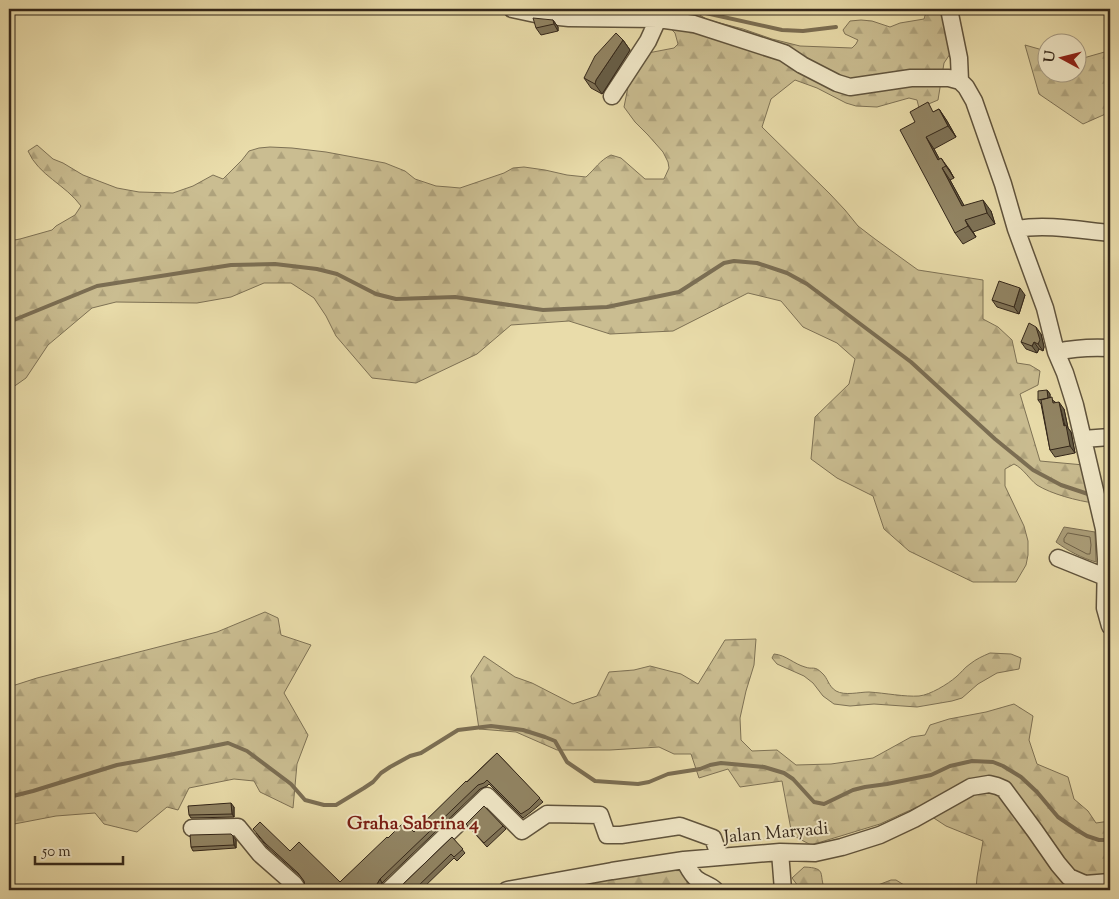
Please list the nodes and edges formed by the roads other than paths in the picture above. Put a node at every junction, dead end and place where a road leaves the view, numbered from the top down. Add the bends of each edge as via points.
1 (512, 9) edge
2 (949, 9) edge
3 (585, 13) edge
4 (658, 19) junction
5 (960, 81) junction
6 (612, 96) dead end
7 (1016, 229) junction
8 (1110, 233) edge
9 (1110, 348) edge
10 (1056, 352) junction
11 (1110, 437) edge
12 (1083, 439) junction
13 (1058, 558) dead end
14 (1105, 577) junction
15 (1108, 602) edge
16 (1110, 626) edge
17 (192, 828) dead end
18 (780, 852) junction
19 (719, 857) junction
20 (684, 860) junction
21 (1110, 882) edge
22 (298, 890) edge
23 (389, 890) edge
24 (507, 890) edge
25 (715, 890) edge
26 (783, 890) edge

1 - 3 street via 569,18
2 - 5 street
3 - 4 street
4 - 5 street via 694,24 770,48 837,83 850,86 911,78
4 - 6 street via 648,41
5 - 7 street via 974,102
7 - 8 street via 1046,227
7 - 10 street via 1045,308
9 - 10 street via 1073,348
10 - 12 street via 1075,404
11 - 12 street
12 - 14 street via 1104,529
13 - 14 street
14 - 15 street
15 - 16 street via 1105,608
17 - 22 street via 238,827 260,854
18 - 19 street, Jalan Maryadi
18 - 21 street, Jalan Maryadi via 815,853 880,835 914,820 971,787 989,784 1004,789 1069,877 1085,884
18 - 26 street
19 - 20 street, Jalan Maryadi
19 - 23 street via 713,838 680,826 607,835 600,816 547,814 522,831 487,796
20 - 24 street, Jalan Maryadi
20 - 25 street via 697,879

